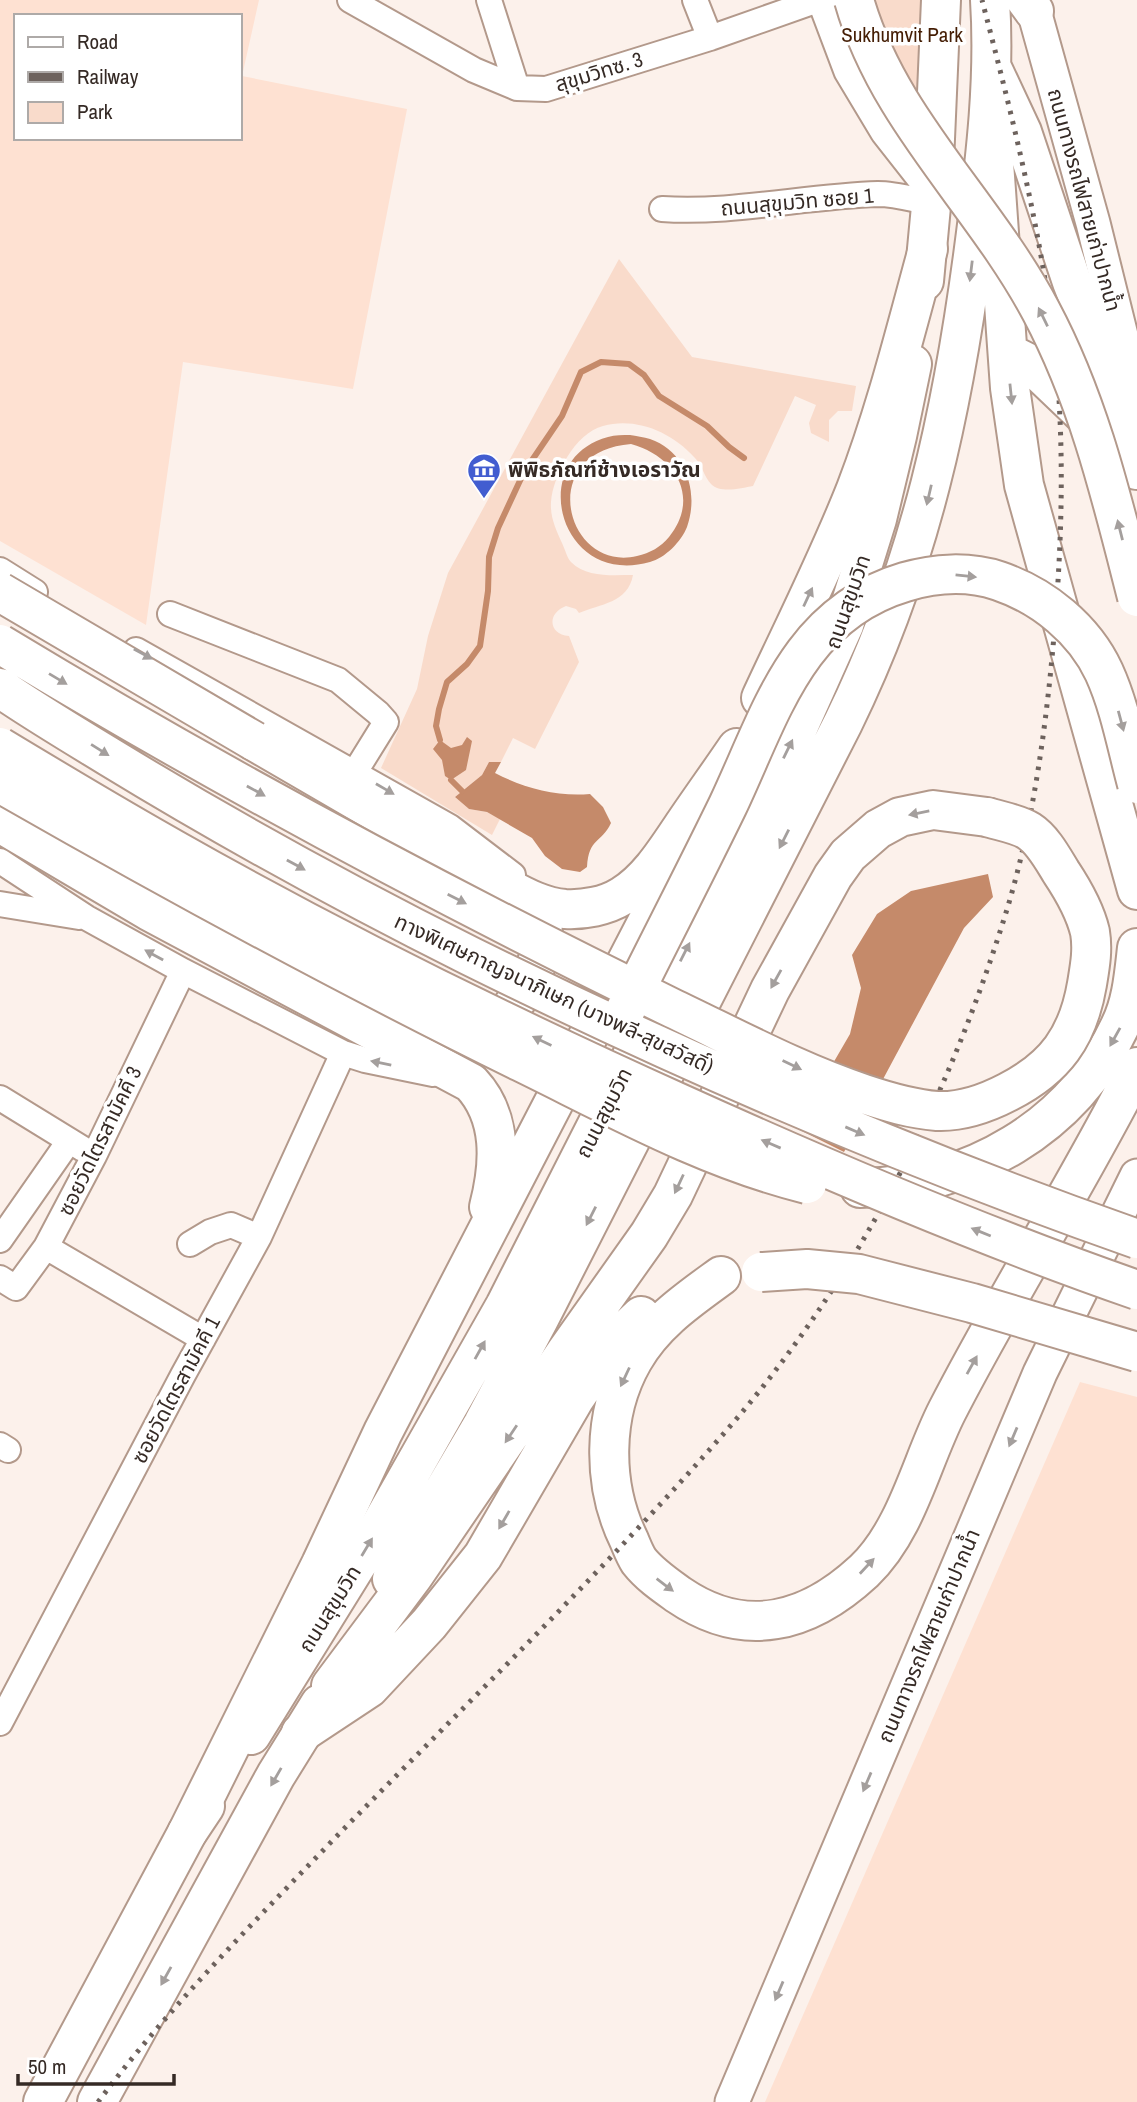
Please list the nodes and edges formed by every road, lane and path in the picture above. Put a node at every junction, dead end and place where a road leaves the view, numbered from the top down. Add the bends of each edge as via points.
1 (350, 0) edge
2 (489, 0) edge
3 (695, 0) edge
4 (818, 0) edge
5 (827, 0) edge
6 (854, 0) edge
7 (941, 0) edge
8 (990, 0) edge
9 (1030, 4) edge
10 (710, 38) junction
11 (992, 68) junction
12 (517, 88) junction
13 (990, 106) junction
14 (933, 194) junction
15 (662, 209) dead end
16 (928, 249) junction
17 (1007, 354) junction
18 (1131, 354) edge
19 (1137, 400) edge
20 (1137, 447) edge
21 (1137, 470) edge
22 (0, 570) edge
23 (12, 589) edge
24 (1137, 597) edge
25 (0, 598) edge
26 (170, 614) dead end
27 (0, 644) edge
28 (0, 688) edge
29 (0, 747) edge
30 (737, 748) junction
31 (0, 769) edge
32 (355, 772) junction
33 (0, 783) edge
34 (1137, 784) edge
35 (0, 823) edge
36 (0, 861) edge
37 (1135, 882) edge
38 (538, 903) junction
39 (0, 904) edge
40 (87, 918) junction
41 (1137, 938) edge
42 (1137, 948) edge
43 (183, 971) junction
44 (343, 1053) junction
45 (1137, 1068) edge
46 (471, 1083) junction
47 (0, 1098) edge
48 (69, 1141) junction
49 (94, 1156) junction
50 (1137, 1176) edge
51 (259, 1237) junction
52 (1137, 1239) edge
53 (0, 1240) edge
54 (191, 1244) dead end
55 (46, 1247) junction
56 (478, 1252) junction
57 (721, 1276) junction
58 (0, 1278) edge
59 (1137, 1290) edge
60 (203, 1339) junction
61 (1057, 1339) junction
62 (1137, 1352) edge
63 (1137, 1366) edge
64 (321, 1564) junction
65 (331, 1686) junction
66 (3, 1711) edge
67 (302, 1733) junction
68 (187, 1833) junction
69 (43, 2102) edge
70 (97, 2102) edge
71 (732, 2102) edge

1 - 12 street, สุขุมวิทซ. 3 via 474,70
2 - 12 street
3 - 10 street
4 - 10 street, สุขุมวิทซ. 3
5 - 14 highway via 853,69
24 -> 6 highway, bridge via 1082,403 1041,311 993,233 900,104 877,62
7 - 14 highway, ถนนสุขุมวิท
8 - 11 highway, ถนนสุขุมวิท
9 - 18 main road, ถนนทางรถไฟสายเก่าปากน้ำ
10 - 12 street, สุขุมวิทซ. 3 via 546,89
11 - 13 highway, ถนนสุขุมวิท
11 - 20 highway via 1023,132 1072,282
13 - 17 highway
13 -> 65 highway, ถนนสุขุมวิท via 966,310 949,407 926,507 871,667 539,1319
14 - 15 street, ถนนสุขุมวิท ซอย 1 via 780,201 692,211
14 - 16 highway, ถนนสุขุมวิท
30 -> 16 highway via 856,489
68 -> 16 highway, ถนนสุขุมวิท via 375,1535 492,1329 792,741 844,625 877,519 917,336
17 - 21 highway via 1032,365
17 -> 37 highway via 1024,485
18 - 19 main road, ถนนทางรถไฟสายเก่าปากน้ำ
22 - 23 street
23 - 25 street
23 -> 32 street via 99,630
23 - 38 highway, bridge via 254,741
26 - 32 street via 338,680 378,713 386,722
27 -> 65 highway, bridge via 381,860 584,964 823,1080 902,1106 939,1111 973,1108 1039,1074 1073,1033 1083,1006 1092,954 1089,929 1079,902 1046,849 1029,831 987,817 933,810 901,817 878,829 848,855 770,990 673,1195 655,1225 414,1575
28 -> 52 highway, ทางพิเศษกาญจนาภิเษก (บางพลี-สุขสวัสดิ์), bridge via 188,805 360,901 559,1000 892,1147
59 -> 29 highway, ทางพิเศษกาญจนาภิเษก (บางพลี-สุขสวัสดิ์), bridge via 1049,1260 873,1188 547,1044 319,929
30 - 38 highway via 662,856 623,895 582,909
30 - 56 highway
31 - 38 highway via 121,840 485,1034 526,990 538,961 543,918
32 -> 38 street via 450,827 509,871
42 -> 33 highway, bridge via 1122,1024 1106,1052 1084,1084 1027,1136 993,1158 912,1184 844,1188 807,1184 723,1159 492,1048 200,896
64 -> 34 highway, bridge via 432,1384 558,1146 777,696 798,660 828,625 885,588 919,578 952,574 987,578 1020,589 1051,607 1104,671
35 - 46 highway via 149,911
36 - 40 street
37 - 41 highway
39 - 40 street
43 -> 40 street
43 - 44 street
43 - 49 street, ซอยวัดไตรสามัคคี 3
46 -> 44 street
44 - 51 street, ซอยวัดไตรสามัคคี 1
57 -> 45 highway via 673,1311 633,1359 619,1390 611,1428 612,1496 638,1560 658,1580 701,1609 734,1619 789,1618 818,1606 865,1570 888,1540 917,1485 946,1413
46 - 56 highway via 490,1110 497,1146 492,1195
47 - 48 street
48 - 49 street
48 - 53 street
49 - 55 street, ซอยวัดไตรสามัคคี 3
50 - 61 main road, ถนนทางรถไฟสายเก่าปากน้ำ
51 - 54 street via 231,1226
51 - 60 street, ซอยวัดไตรสามัคคี 1
55 - 58 street, ซอยวัดไตรสามัคคี 3 via 16,1288
55 - 60 street
56 - 64 highway via 383,1432
57 - 62 highway, bridge via 807,1269 859,1274
57 -> 67 highway via 671,1293 623,1333 575,1398 483,1556 429,1624 369,1688
60 - 66 street, ซอยวัดไตรสามัคคี 1
61 - 63 street
61 -> 71 main road, ถนนทางรถไฟสายเก่าปากน้ำ
64 - 68 highway
65 - 67 highway, ถนนสุขุมวิท
67 -> 70 highway, ถนนสุขุมวิท
68 - 69 highway, ถนนสุขุมวิท

